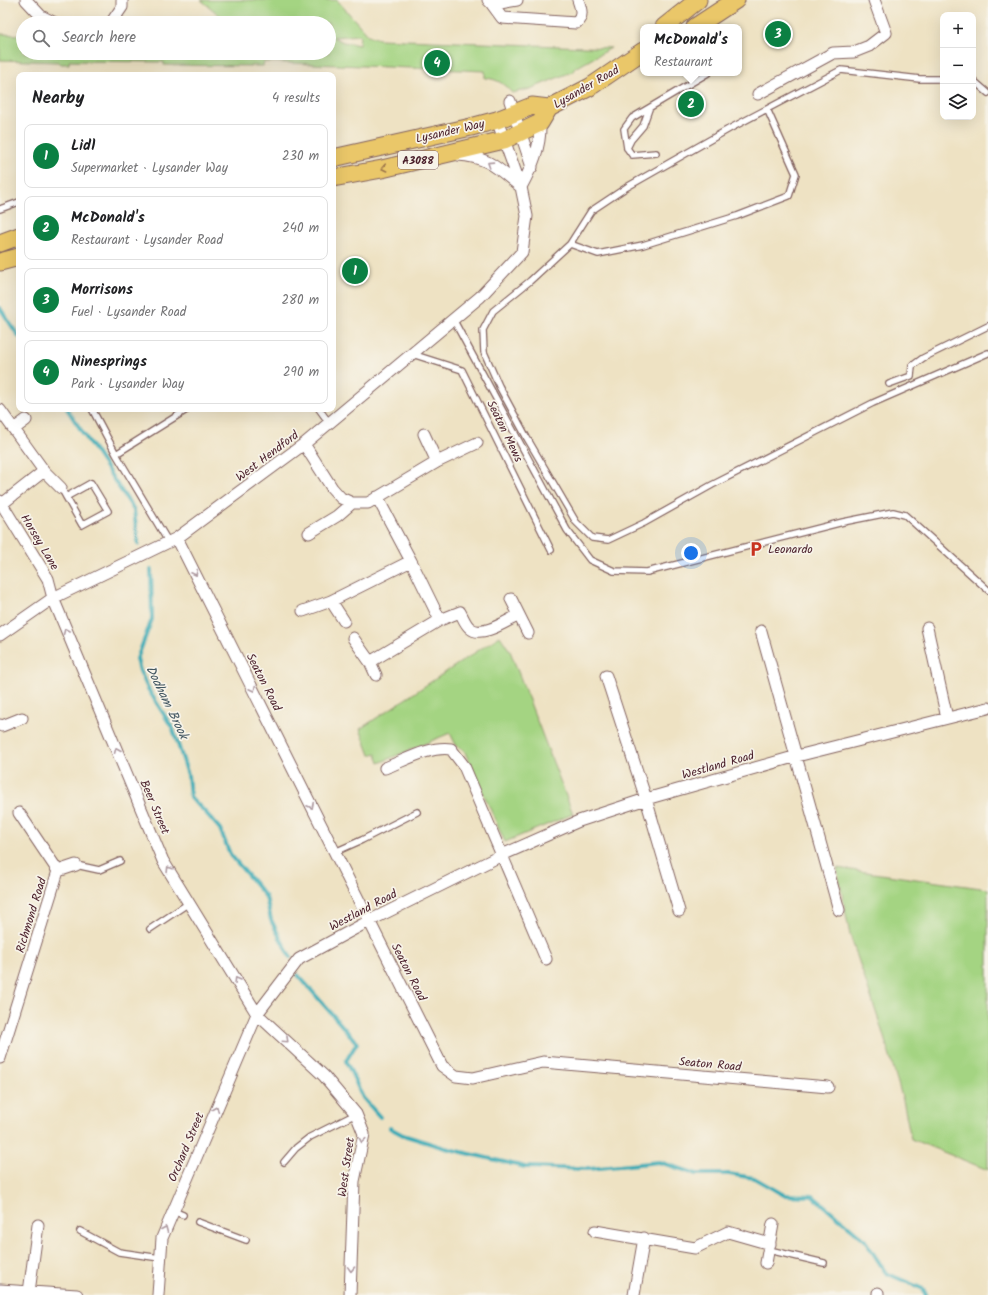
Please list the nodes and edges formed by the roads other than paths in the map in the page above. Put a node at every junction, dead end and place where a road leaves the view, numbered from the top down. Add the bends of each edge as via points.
1 (26, 0) edge
2 (122, 0) edge
3 (517, 0) edge
4 (578, 0) edge
5 (698, 0) edge
6 (736, 0) edge
7 (874, 0) edge
8 (489, 2) edge
9 (41, 16) edge
10 (116, 16) edge
11 (668, 24) edge
12 (699, 24) edge
13 (640, 53) edge
14 (703, 76) edge
15 (940, 79) edge
16 (976, 83) edge
17 (988, 93) edge
18 (758, 94) dead end
19 (512, 107) junction
20 (549, 108) junction
21 (649, 109) junction
22 (767, 109) junction
23 (497, 120) junction
24 (540, 123) junction
25 (520, 133) junction
26 (504, 140) junction
27 (627, 148) junction
28 (656, 153) dead end
29 (442, 154) junction
30 (336, 157) edge
31 (532, 167) junction
32 (336, 177) edge
33 (521, 187) junction
34 (16, 203) edge
35 (0, 209) edge
36 (16, 237) edge
37 (0, 243) edge
38 (570, 244) junction
39 (16, 257) edge
40 (0, 262) edge
41 (453, 319) junction
42 (988, 326) edge
43 (988, 353) edge
44 (412, 354) junction
45 (889, 384) dead end
46 (0, 410) edge
47 (94, 412) edge
48 (183, 412) edge
49 (321, 412) edge
50 (26, 420) dead end
51 (330, 424) junction
52 (14, 429) junction
53 (424, 434) dead end
54 (477, 443) dead end
55 (304, 444) junction
56 (116, 454) junction
57 (437, 462) junction
58 (44, 471) junction
59 (64, 493) junction
60 (377, 497) junction
61 (1, 503) edge
62 (352, 503) junction
63 (309, 533) dead end
64 (174, 540) junction
65 (551, 550) dead end
66 (411, 561) junction
67 (988, 590) edge
68 (53, 598) junction
69 (511, 599) dead end
70 (332, 601) junction
71 (303, 611) dead end
72 (519, 615) junction
73 (440, 620) junction
74 (344, 621) dead end
75 (927, 628) dead end
76 (760, 631) dead end
77 (528, 633) dead end
78 (0, 636) edge
79 (353, 638) dead end
80 (370, 662) junction
81 (376, 675) dead end
82 (606, 676) dead end
83 (988, 708) edge
84 (22, 718) dead end
85 (946, 718) junction
86 (0, 725) edge
87 (797, 756) junction
88 (385, 768) dead end
89 (646, 799) junction
90 (417, 812) dead end
91 (19, 813) dead end
92 (335, 852) junction
93 (502, 855) junction
94 (120, 861) dead end
95 (76, 865) joint
96 (58, 871) junction
97 (189, 903) junction
98 (840, 910) dead end
99 (679, 911) dead end
100 (369, 921) junction
101 (150, 929) dead end
102 (546, 959) dead end
103 (257, 1014) junction
104 (0, 1058) edge
105 (828, 1087) dead end
106 (356, 1114) junction
107 (284, 1162) dead end
108 (198, 1222) dead end
109 (773, 1224) dead end
110 (38, 1225) dead end
111 (80, 1231) dead end
112 (595, 1231) dead end
113 (644, 1238) junction
114 (246, 1240) dead end
115 (769, 1247) junction
116 (160, 1258) junction
117 (824, 1262) dead end
118 (766, 1263) dead end
119 (0, 1290) edge
120 (28, 1292) junction
121 (42, 1294) edge
122 (77, 1295) edge
123 (158, 1295) edge
124 (350, 1295) edge
125 (634, 1295) edge

1 - 9 street
2 - 10 street via 122,8
3 - 8 street
4 - 8 street via 582,14 576,23 502,18
5 - 11 main road
6 - 12 main road
7 - 18 street via 886,33 869,46 854,52 832,53
13 - 20 main road, Lysander Road / A3088 via 590,88
14 - 21 lane
15 - 22 lane via 841,70
16 - 17 lane
19 - 20 main road, Lysander Road / A3088
19 - 23 main road, Lysander Road / A3088
19 - 25 street
20 - 24 main road, Lysander Road
21 - 27 lane via 643,126
21 - 27 lane via 632,118 624,129
22 - 38 lane via 627,187 591,211
22 - 38 lane via 796,174 789,196 737,216 643,245 598,254
23 - 26 street, West Hendford
23 - 30 main road, Lysander Way / A3088
24 - 25 main road, A3088
24 - 31 street via 540,142
25 - 26 main road, A3088
25 - 31 street
26 - 29 main road, Lysander Way / A3088
26 - 33 street, West Hendford
27 - 28 lane via 632,155
29 -> 32 main road, Lysander Way / A3088
33 -> 29 street via 487,161 472,156
31 - 33 street
33 - 41 street, West Hendford via 527,216 522,252 480,297
34 - 35 lane
36 - 37 main road
38 - 43 lane via 493,311 482,330 484,352 499,386 576,522 592,538 608,540 615,537 873,403
39 - 40 main road
41 - 44 street, West Hendford
41 - 67 lane via 567,530 590,560 614,571 647,572 843,522 893,512 905,515
42 - 45 lane via 923,358 912,366 911,376
44 - 51 street, West Hendford
44 - 65 lane, Seaton Mews via 462,370
46 - 52 street
47 - 56 lane
48 - 56 lane
49 - 51 lane
50 - 52 street
51 - 55 street, West Hendford
52 - 58 street
53 - 57 street
54 - 57 street
55 - 62 street via 332,488 341,498
55 - 64 street, West Hendford
56 - 64 lane
57 - 60 street
58 - 59 street
58 - 61 street
59 - 59 lane via 82,525 108,511 91,483
60 - 62 street via 368,503
60 - 66 street
61 - 68 street, Horsey Lane via 48,579
62 - 63 street
64 - 68 street, West Hendford
64 -> 92 street, Seaton Road
66 - 70 street
66 - 73 street
68 - 78 street, West Hendford
97 -> 68 street, Beer Street via 163,861
69 - 72 street
70 - 71 street
70 - 74 street
72 - 73 street via 490,630 476,632 470,629 460,612
72 - 77 street
73 - 80 street
75 - 85 street
76 - 87 street
79 - 80 street
80 - 81 street
82 - 89 street
83 - 85 street, Westland Road
84 - 86 street
85 - 87 street, Westland Road
87 - 89 street, Westland Road
87 - 98 street
88 - 93 street via 430,751 451,749 464,766
89 - 93 street, Westland Road via 579,821
89 - 99 street
90 - 92 lane
91 - 96 street, Richmond Road
92 - 100 street, Seaton Road
93 - 100 street, Westland Road
93 - 102 street
94 - 95 lane via 99,870
95 - 96 street, Richmond Road
96 - 104 street, Richmond Road
97 - 101 lane
103 -> 97 street, Beer Street
100 - 103 street, Westland Road via 299,959
100 - 105 street, Seaton Road via 442,1066 456,1076 473,1078 543,1062
103 -> 106 street, West Street via 324,1076
116 -> 103 street, Orchard Street via 162,1238 178,1213
106 - 107 lane via 310,1137
106 -> 124 street, West Street via 364,1134 354,1181
108 - 114 lane
109 - 115 street
110 - 120 street
111 - 116 lane via 118,1252
112 - 113 street
113 - 115 street via 695,1248 728,1232
113 - 125 street
115 - 117 lane
115 - 118 street
116 - 123 street, Orchard Street
119 - 120 street
120 - 121 street
121 - 122 street

